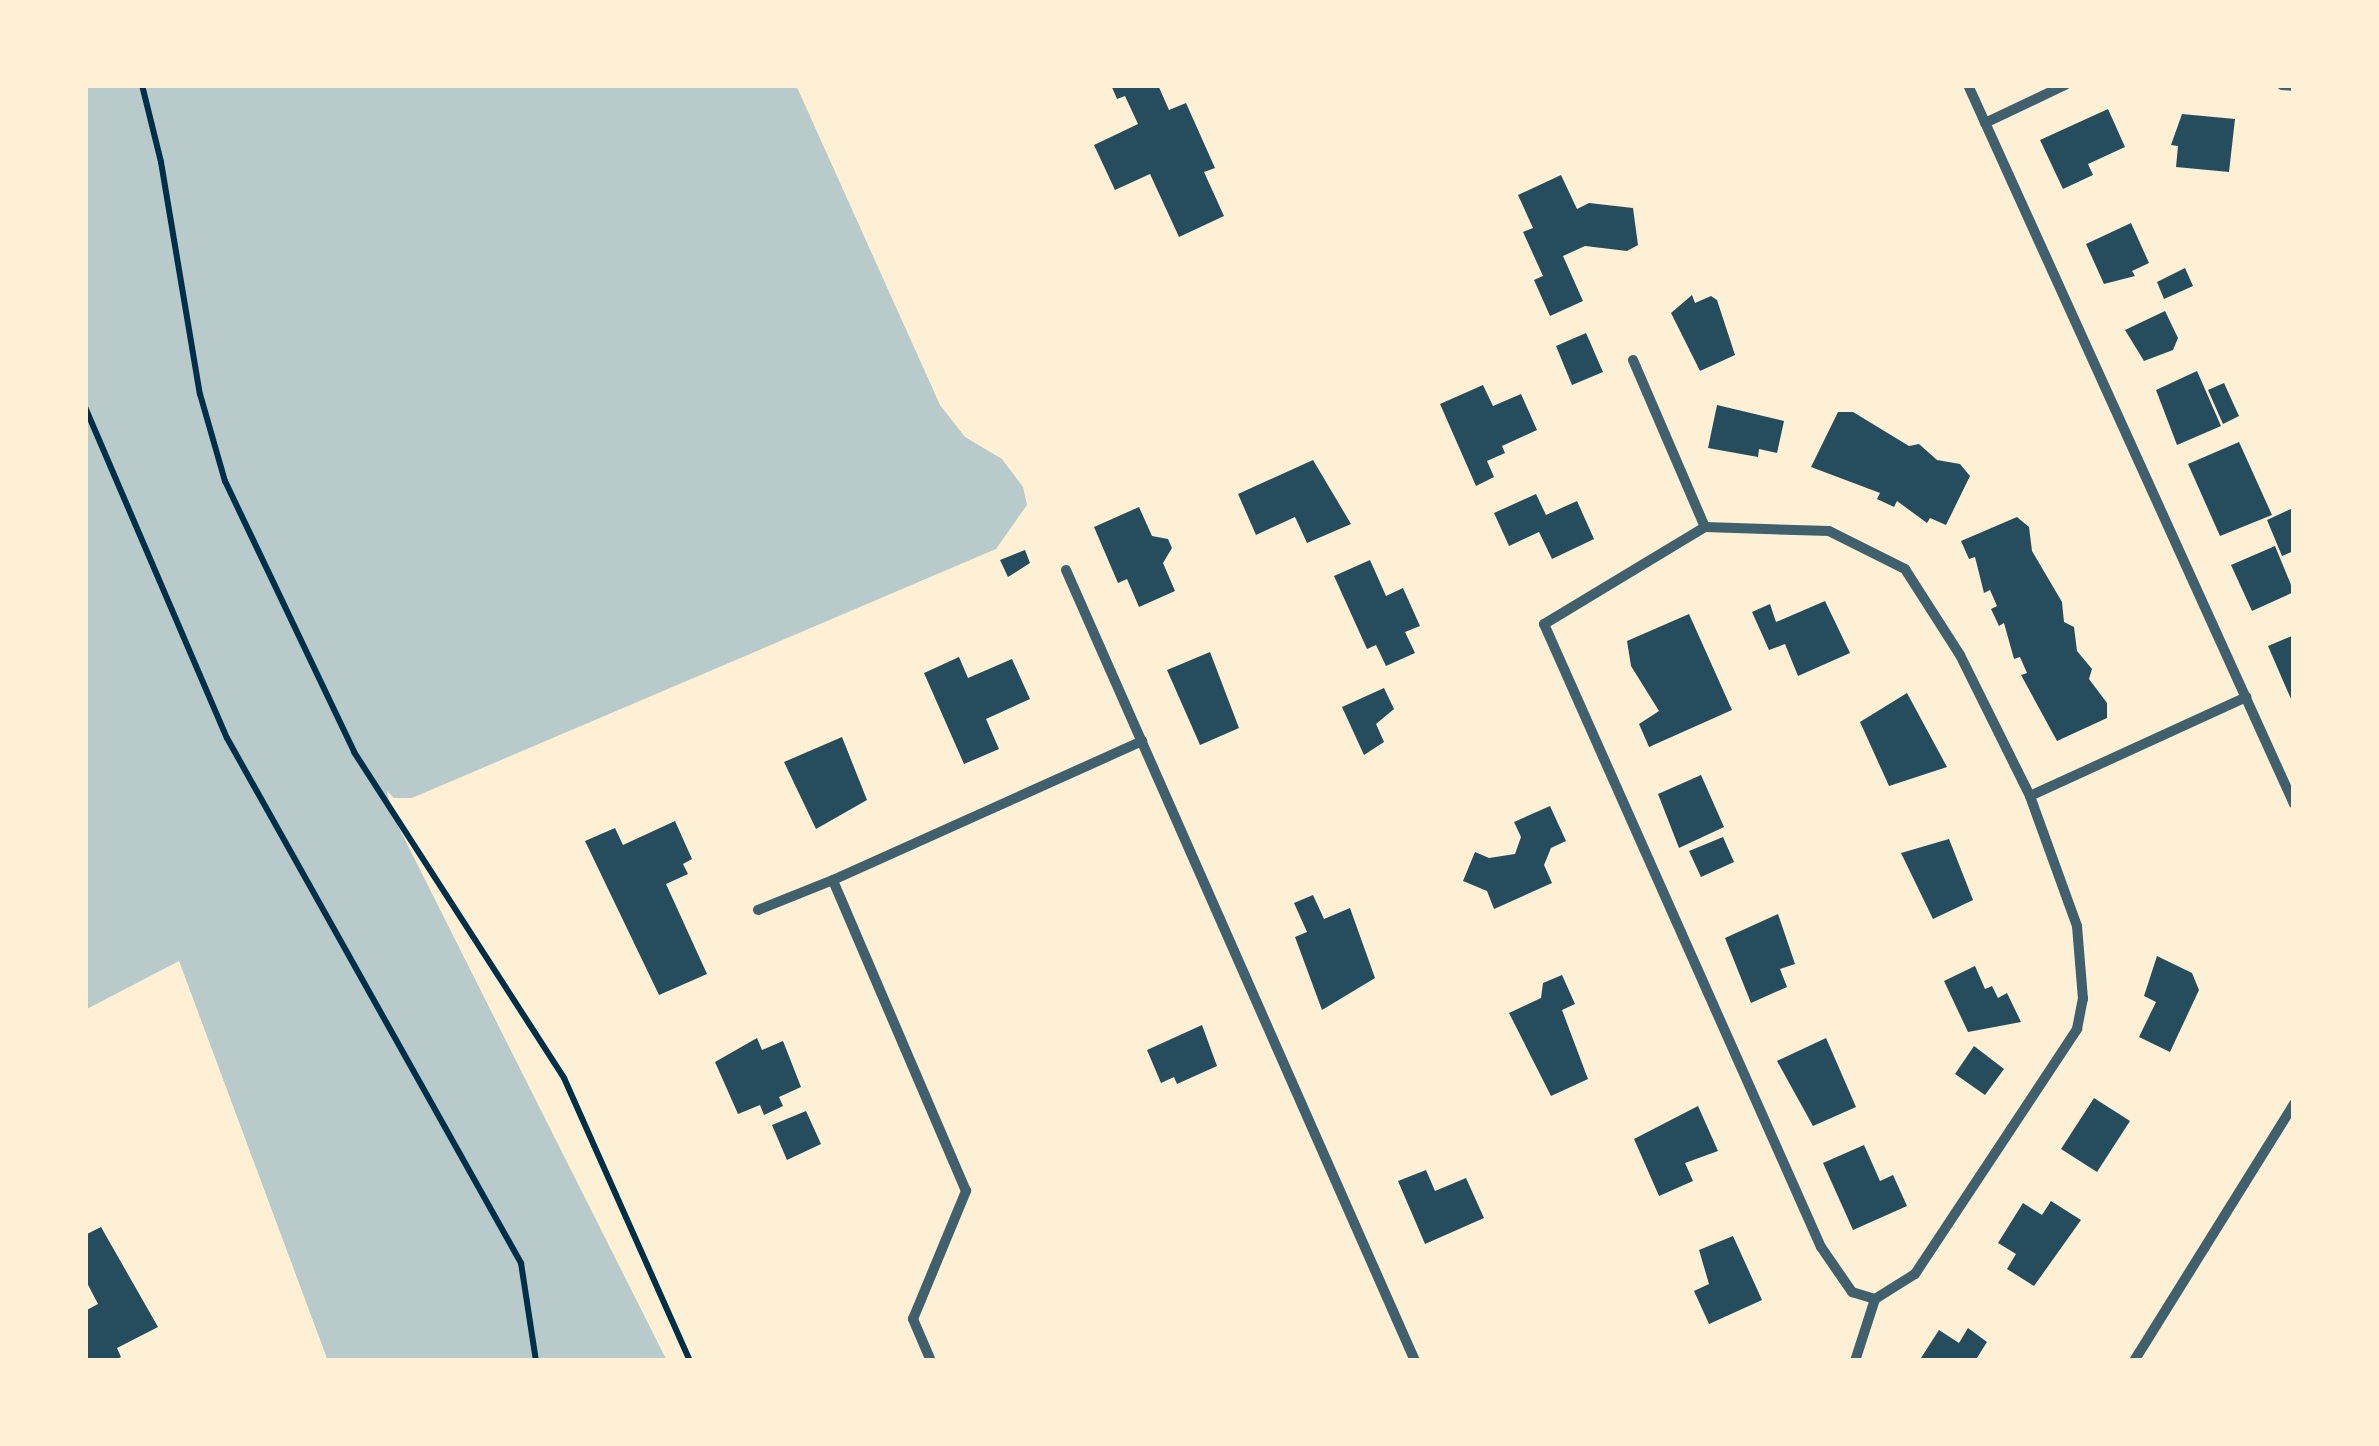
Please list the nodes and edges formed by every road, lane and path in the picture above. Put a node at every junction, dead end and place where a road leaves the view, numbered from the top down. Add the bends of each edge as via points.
1 (142, 85) edge
2 (1968, 85) edge
3 (2064, 85) edge
4 (2282, 85) edge
5 (2294, 86) edge
6 (1985, 123) junction
7 (1634, 360) dead end
8 (85, 407) edge
9 (1705, 527) junction
10 (1066, 570) dead end
11 (2246, 697) junction
12 (1142, 741) junction
13 (2030, 796) junction
14 (2294, 804) edge
15 (833, 880) junction
16 (758, 910) dead end
17 (2294, 1104) edge
18 (1874, 1298) junction
19 (536, 1361) edge
20 (690, 1361) edge
21 (932, 1361) edge
22 (1415, 1361) edge
23 (1855, 1361) edge
24 (2134, 1361) edge

1 - 20 path via 200,394 225,481 354,752 564,1078
2 - 6 street
3 - 6 street
4 - 5 street
6 - 11 street
7 - 9 street
8 - 19 path via 226,738 521,1263
9 - 13 street via 1829,531 1905,569 1960,655
9 - 18 street via 1544,624 1821,1247 1852,1292
10 - 12 street
11 - 13 street
11 - 14 street
12 - 15 street
12 - 22 street
13 - 18 street via 2077,926 2083,999 2077,1029 1915,1274
15 - 16 street
15 - 21 street via 966,1191 913,1319
17 - 24 street
18 - 23 street

